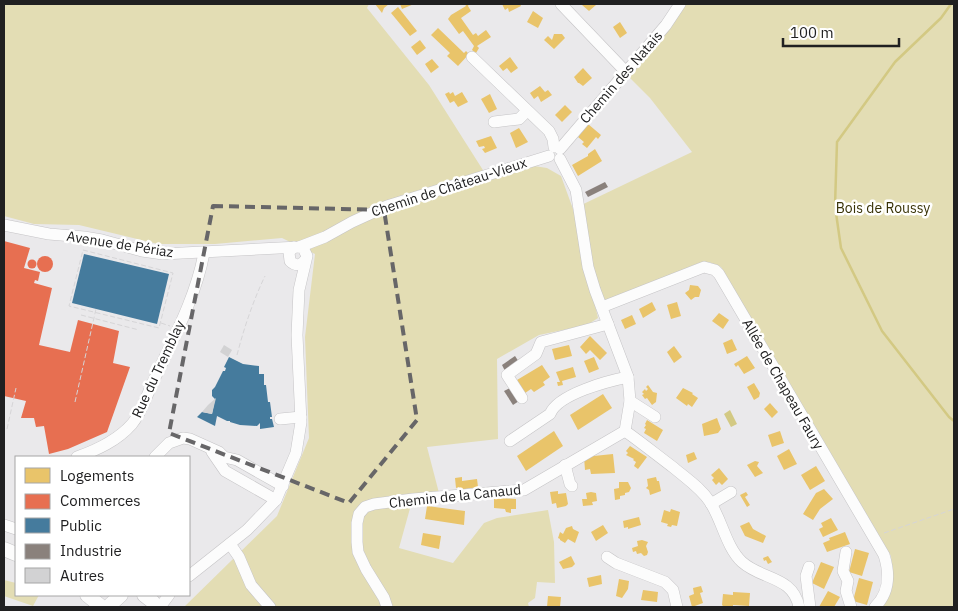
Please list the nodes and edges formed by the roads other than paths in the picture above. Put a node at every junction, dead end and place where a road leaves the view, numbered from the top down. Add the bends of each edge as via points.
1 (561, 4) edge
2 (680, 4) edge
3 (472, 56) dead end
4 (626, 72) junction
5 (527, 111) junction
6 (494, 122) dead end
7 (551, 133) junction
8 (568, 138) junction
9 (556, 153) junction
10 (4, 225) edge
11 (267, 249) junction
12 (204, 253) junction
13 (301, 253) junction
14 (290, 261) junction
15 (299, 290) junction
16 (602, 307) junction
17 (608, 324) junction
18 (628, 377) junction
19 (522, 398) dead end
20 (630, 401) junction
21 (301, 417) junction
22 (655, 417) dead end
23 (280, 419) dead end
24 (625, 432) junction
25 (510, 441) dead end
26 (209, 448) junction
27 (95, 454) edge
28 (156, 456) edge
29 (565, 465) junction
30 (572, 486) dead end
31 (732, 492) dead end
32 (279, 493) junction
33 (711, 504) junction
34 (230, 544) junction
35 (846, 552) dead end
36 (607, 557) dead end
37 (809, 567) dead end
38 (190, 575) edge
39 (88, 596) edge
40 (146, 596) edge
41 (168, 596) edge
42 (102, 607) edge
43 (156, 607) edge
44 (160, 607) edge
45 (270, 607) edge
46 (387, 607) edge
47 (677, 607) edge
48 (799, 607) edge
49 (810, 607) edge
50 (851, 607) edge
51 (875, 607) edge

1 - 4 street
2 - 4 street, Chemin des Natais
3 - 5 street
4 - 8 street, Chemin des Natais
5 - 6 street via 519,119
5 - 7 street
7 - 8 street
7 - 9 street
8 - 9 street, Chemin des Natais
9 - 13 street, Chemin de Château-Vieux via 387,206 352,222
9 - 16 street via 576,190 588,267
10 - 12 street, Avenue de Périaz via 102,240 163,254
11 - 12 street, Avenue de Périaz
11 - 13 street, Avenue de Périaz
11 - 14 street, Avenue de Périaz
12 - 27 street, Rue du Tremblay via 200,274 138,416
13 - 14 street via 289,252
13 - 14 street via 299,265
13 - 15 street
14 - 15 street
15 - 21 street via 297,358
16 - 17 street
16 - 51 street, Allée de Chapeau Faury via 704,267 719,274 884,555 888,567 886,590
17 - 18 street
17 - 19 street via 544,340 536,354 506,375
18 - 20 street
18 - 25 street via 578,391
20 - 22 street
20 - 24 street
21 - 23 street
21 - 32 street via 296,453
24 - 29 street, Chemin de la Canaud
24 - 33 street via 694,484
26 - 28 street via 190,438 183,438 169,443
26 - 32 street via 237,460
26 - 32 street via 225,471
29 - 30 street
29 - 46 street, Chemin de la Canaud via 524,490 413,499 365,507 357,523 358,552
31 - 33 street
32 - 34 street via 247,530
33 - 48 street via 738,558 790,588
34 - 38 street
34 - 45 street via 251,586
35 - 50 street via 843,571 848,581 846,590
36 - 47 street via 616,564 665,582 673,590
37 - 49 street via 806,576
39 - 42 main road
40 - 43 main road
41 - 44 street

